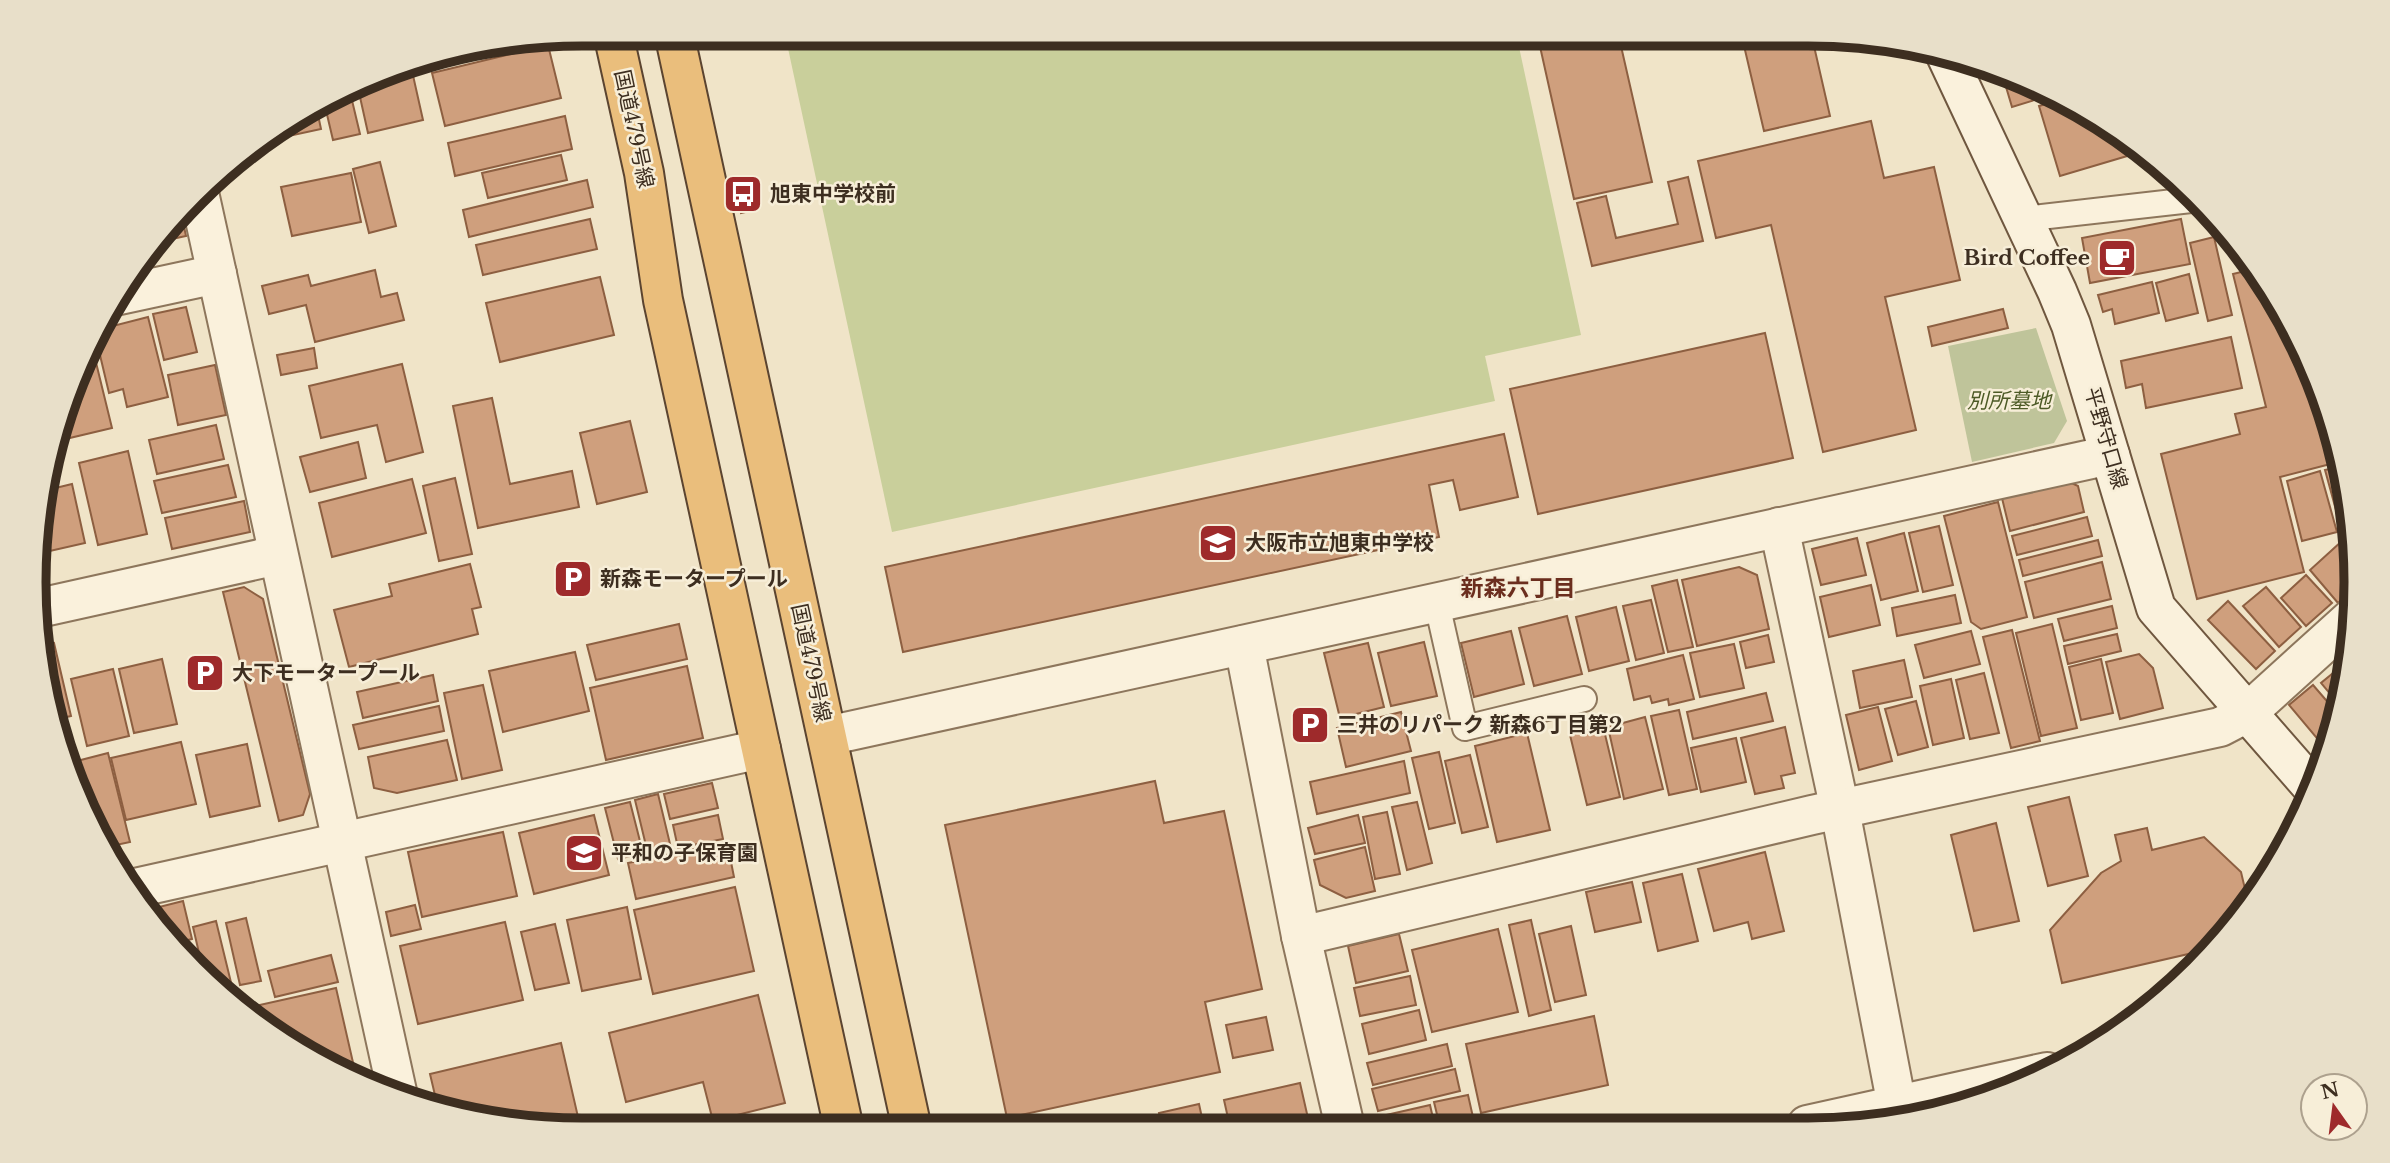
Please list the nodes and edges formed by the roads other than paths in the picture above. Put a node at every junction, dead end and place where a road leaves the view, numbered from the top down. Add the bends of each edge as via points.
1 (616, 46) edge
2 (677, 46) edge
3 (1950, 65) edge
4 (2185, 200) edge
5 (201, 203) edge
6 (2023, 219) junction
7 (218, 274) junction
8 (130, 293) edge
9 (2110, 455) junction
10 (1779, 527) junction
11 (278, 555) junction
12 (1437, 604) junction
13 (47, 607) edge
14 (2342, 627) edge
15 (1244, 645) junction
16 (1584, 699) dead end
17 (2247, 713) junction
18 (827, 736) junction
19 (761, 749) junction
20 (2306, 780) edge
21 (1840, 810) junction
22 (344, 842) junction
23 (141, 886) edge
24 (1301, 936) junction
25 (395, 1084) edge
26 (1996, 1084) edge
27 (1897, 1106) junction
28 (1854, 1115) edge
29 (842, 1118) edge
30 (910, 1118) edge
31 (1343, 1118) edge

1 - 19 highway, 国道479号線 via 644,173 663,300
2 - 18 highway, 国道479号線
3 - 6 street, 平野守口線
4 - 6 lane
5 - 7 street
6 - 9 street, 平野守口線 via 2071,325
7 - 8 street
7 - 11 street
9 - 10 street
9 - 17 street, 平野守口線 via 2156,608
10 - 12 street
10 - 21 street
11 - 13 street
11 - 22 street
12 - 15 street
12 - 16 lane via 1465,728
14 - 17 street
15 - 18 street
15 - 24 street
17 - 20 street, 平野守口線
17 - 21 street via 2221,727
18 - 30 highway, 国道479号線
19 - 22 street
19 - 29 highway, 国道479号線
21 - 24 street
21 - 27 street
22 - 23 street
22 - 25 street
24 - 31 street
26 - 27 street
27 - 28 street

